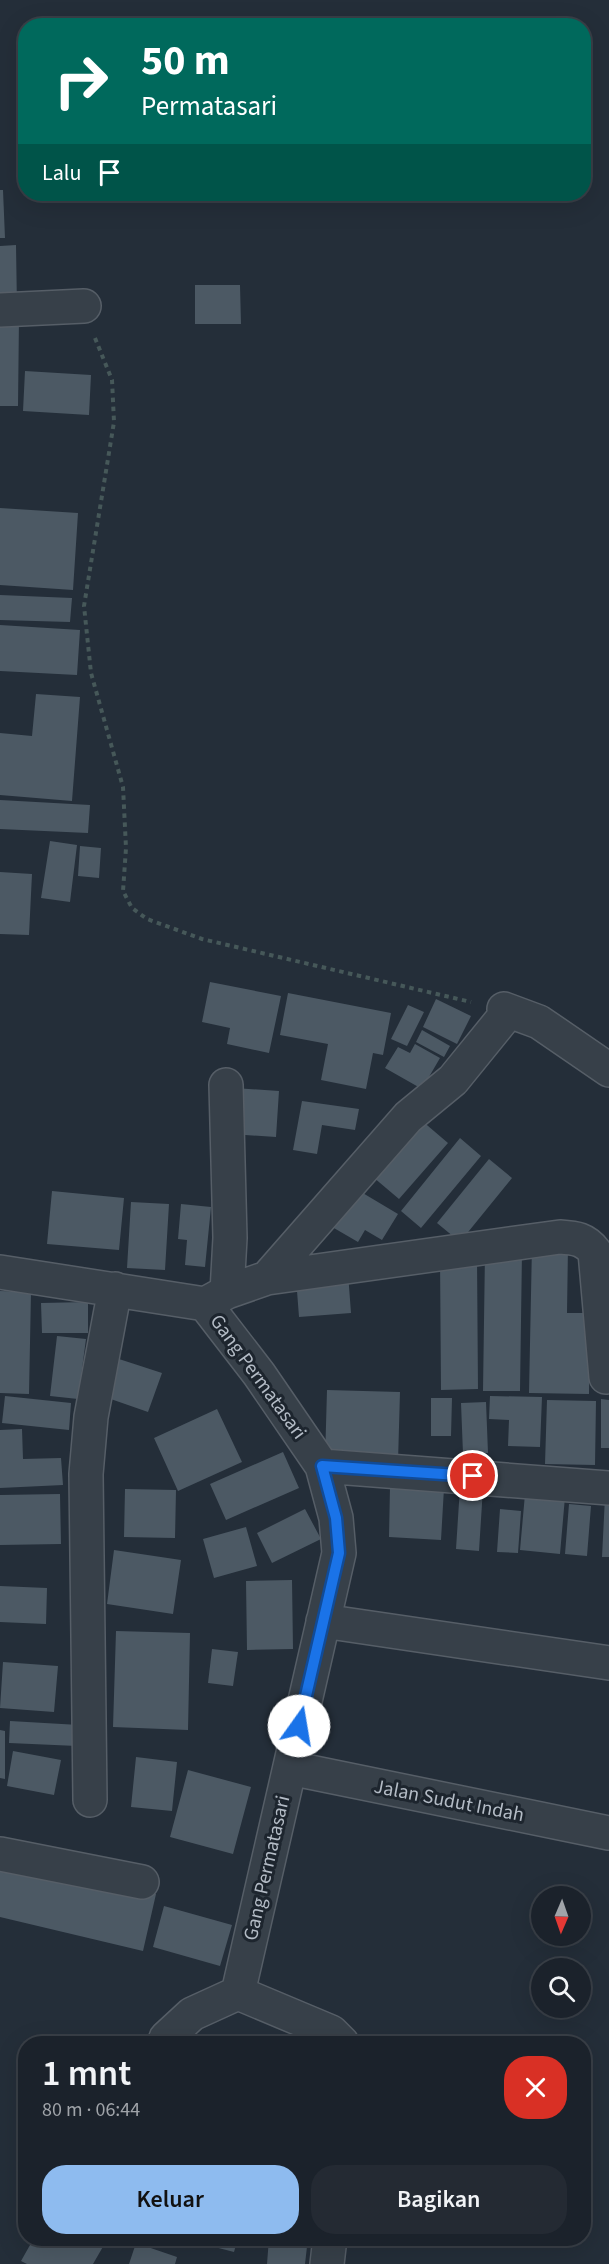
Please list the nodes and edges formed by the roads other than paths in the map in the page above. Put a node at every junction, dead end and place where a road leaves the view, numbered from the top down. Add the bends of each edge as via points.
1 (0, 310) edge
2 (88, 318) road end
3 (609, 1070) edge
4 (226, 1085) dead end
5 (0, 1272) edge
6 (267, 1278) junction
7 (115, 1289) junction
8 (216, 1298) junction
9 (606, 1377) dead end
10 (322, 1466) junction
11 (609, 1488) edge
12 (323, 1621) junction
13 (609, 1663) edge
14 (290, 1768) junction
15 (90, 1800) dead end
16 (609, 1833) edge
17 (0, 1854) edge
18 (142, 1882) dead end
19 (238, 1993) junction
20 (168, 2036) edge
21 (335, 2036) edge
22 (329, 2246) edge
23 (327, 2264) edge

1 - 2 street
3 - 6 street via 539,1022 507,1010 453,1080 408,1117
4 - 8 street via 230,1238
5 - 7 street, Gang Permatasari
6 - 8 street
6 - 9 street via 560,1237 578,1239 588,1242 595,1252
7 - 8 street, Gang Permatasari
7 - 15 street via 91,1417 86,1474
8 - 10 street, Gang Permatasari via 259,1374
10 - 11 street
10 - 12 street, Gang Permatasari via 336,1518 339,1553
12 - 13 street
12 - 14 street, Gang Permatasari
14 - 16 street, Jalan Sudut Indah
14 - 19 street, Gang Permatasari
17 - 18 street
19 - 20 street via 192,2014
19 - 21 street
22 - 23 street

